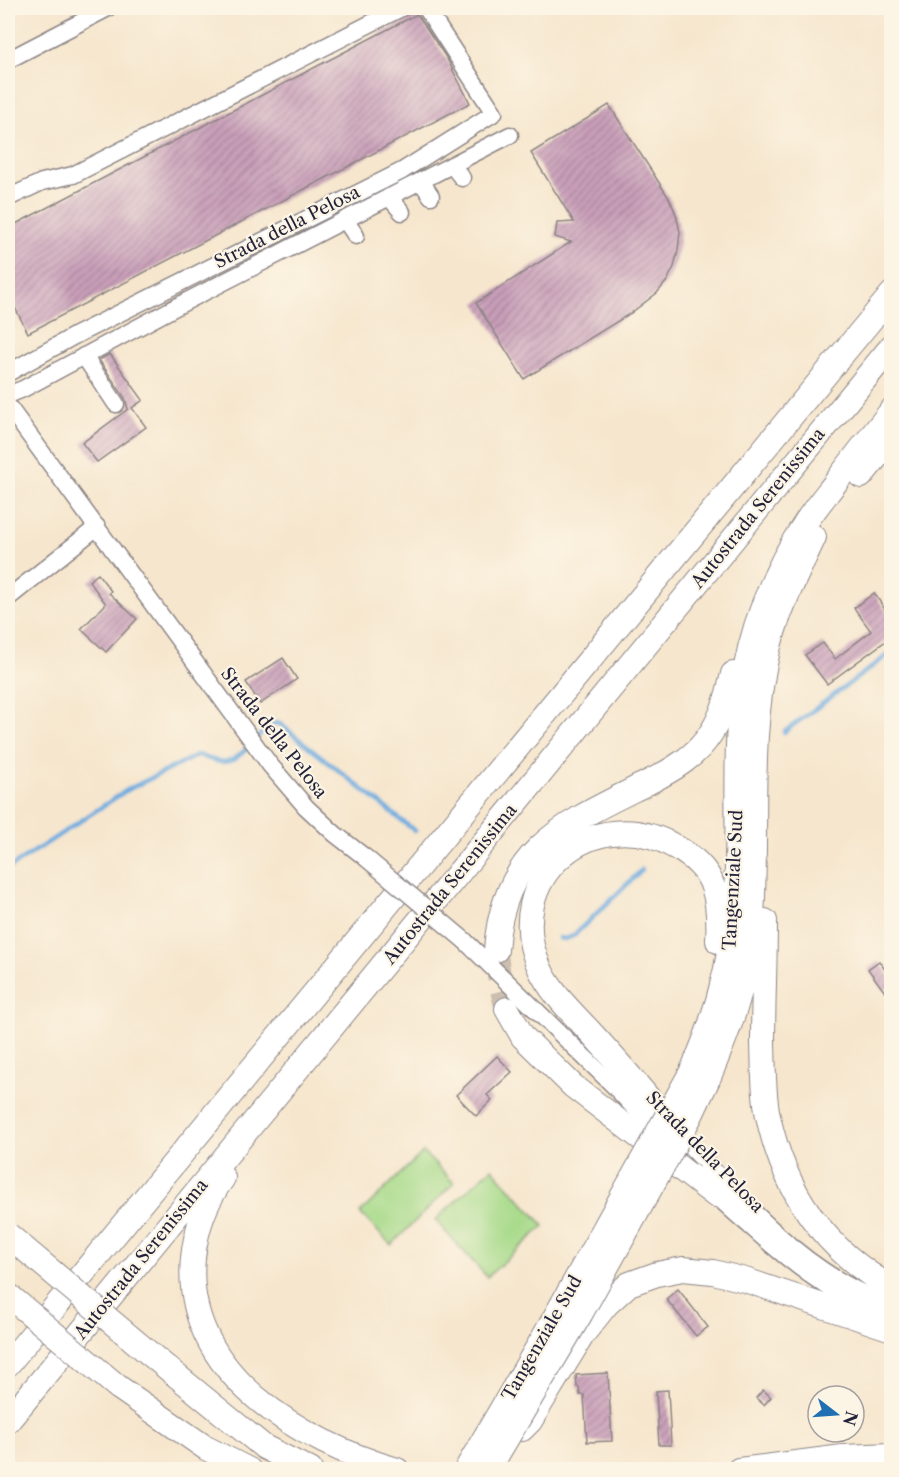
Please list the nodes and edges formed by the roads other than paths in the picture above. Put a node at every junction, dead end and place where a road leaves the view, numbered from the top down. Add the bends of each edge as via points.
1 (108, 8) edge
2 (401, 8) edge
3 (426, 8) edge
4 (8, 60) edge
5 (510, 135) dead end
6 (421, 181) junction
7 (431, 196) dead end
8 (389, 197) junction
9 (8, 198) edge
10 (402, 212) dead end
11 (345, 220) junction
12 (356, 236) dead end
13 (891, 294) edge
14 (891, 346) edge
15 (84, 356) junction
16 (8, 373) edge
17 (8, 395) edge
18 (116, 404) dead end
19 (8, 406) edge
20 (891, 410) edge
21 (891, 438) edge
22 (806, 522) junction
23 (97, 527) junction
24 (8, 598) edge
25 (755, 751) junction
26 (472, 856) junction
27 (387, 903) junction
28 (496, 950) tunnel mouth
29 (507, 1009) tunnel mouth
30 (706, 1040) junction
31 (700, 1075) junction
32 (614, 1086) junction
33 (674, 1130) junction
34 (715, 1195) junction
35 (8, 1236) edge
36 (891, 1288) edge
37 (8, 1295) edge
38 (891, 1305) edge
39 (891, 1317) edge
40 (891, 1329) edge
41 (8, 1344) edge
42 (8, 1364) edge
43 (8, 1421) edge
44 (891, 1455) edge
45 (494, 1461) edge
46 (249, 1470) edge
47 (310, 1470) edge
48 (397, 1470) edge
49 (466, 1470) edge
50 (739, 1470) edge

1 - 4 street
2 - 9 street via 73,175 42,182
3 - 16 street via 494,113 402,171
5 - 6 street, Strada della Pelosa via 457,172
6 - 7 street
6 - 8 street, Strada della Pelosa
8 - 10 street
8 - 11 street, Strada della Pelosa
11 - 12 street
11 - 15 street, Strada della Pelosa
13 - 27 highway, Autostrada Serenissima
14 - 26 highway, Autostrada Serenissima
15 - 17 street, Strada della Pelosa
15 - 18 street
19 - 23 street, Strada della Pelosa
20 - 22 highway, Tangenziale Sud
21 - 25 highway, Tangenziale Sud via 818,529 781,608 768,651
22 - 28 highway via 785,545 752,607 722,711 711,734 669,772 574,821 550,836 530,856 507,894 497,928
22 - 30 highway, Tangenziale Sud via 764,607 742,690 735,910 726,973
23 - 24 street
23 - 32 street, Strada della Pelosa, bridge via 270,765 306,807 464,940
25 - 31 highway, Tangenziale Sud via 751,933 738,1000
25 - 36 highway via 767,846 763,1022 768,1116 792,1185 813,1221 846,1257
26 - 43 highway, Autostrada Serenissima
26 - 48 highway via 216,1188 204,1211 194,1250 197,1310 216,1353 232,1375 262,1402 305,1431 342,1450
27 - 41 highway
27 - 42 highway, Autostrada Serenissima
29 - 34 highway via 523,1037 573,1086
30 - 31 highway, Tangenziale Sud
30 - 33 highway via 705,1012 717,956 719,916 713,885 692,856 642,833 609,833 579,843 543,875 534,896 529,924 540,969 550,986
31 - 45 highway, Tangenziale Sud, bridge via 691,1115
31 - 49 highway, Tangenziale Sud, bridge
32 - 33 street, Strada della Pelosa
32 - 34 street, Strada della Pelosa
33 - 38 street via 802,1256 854,1290
34 - 39 street, Strada della Pelosa via 805,1272 847,1299
35 - 47 highway, bridge via 264,1447
37 - 46 highway, bridge via 118,1387 206,1448
40 - 45 highway, bridge via 713,1272 683,1269 657,1274 629,1284 606,1305 583,1334 530,1421
44 - 50 highway

